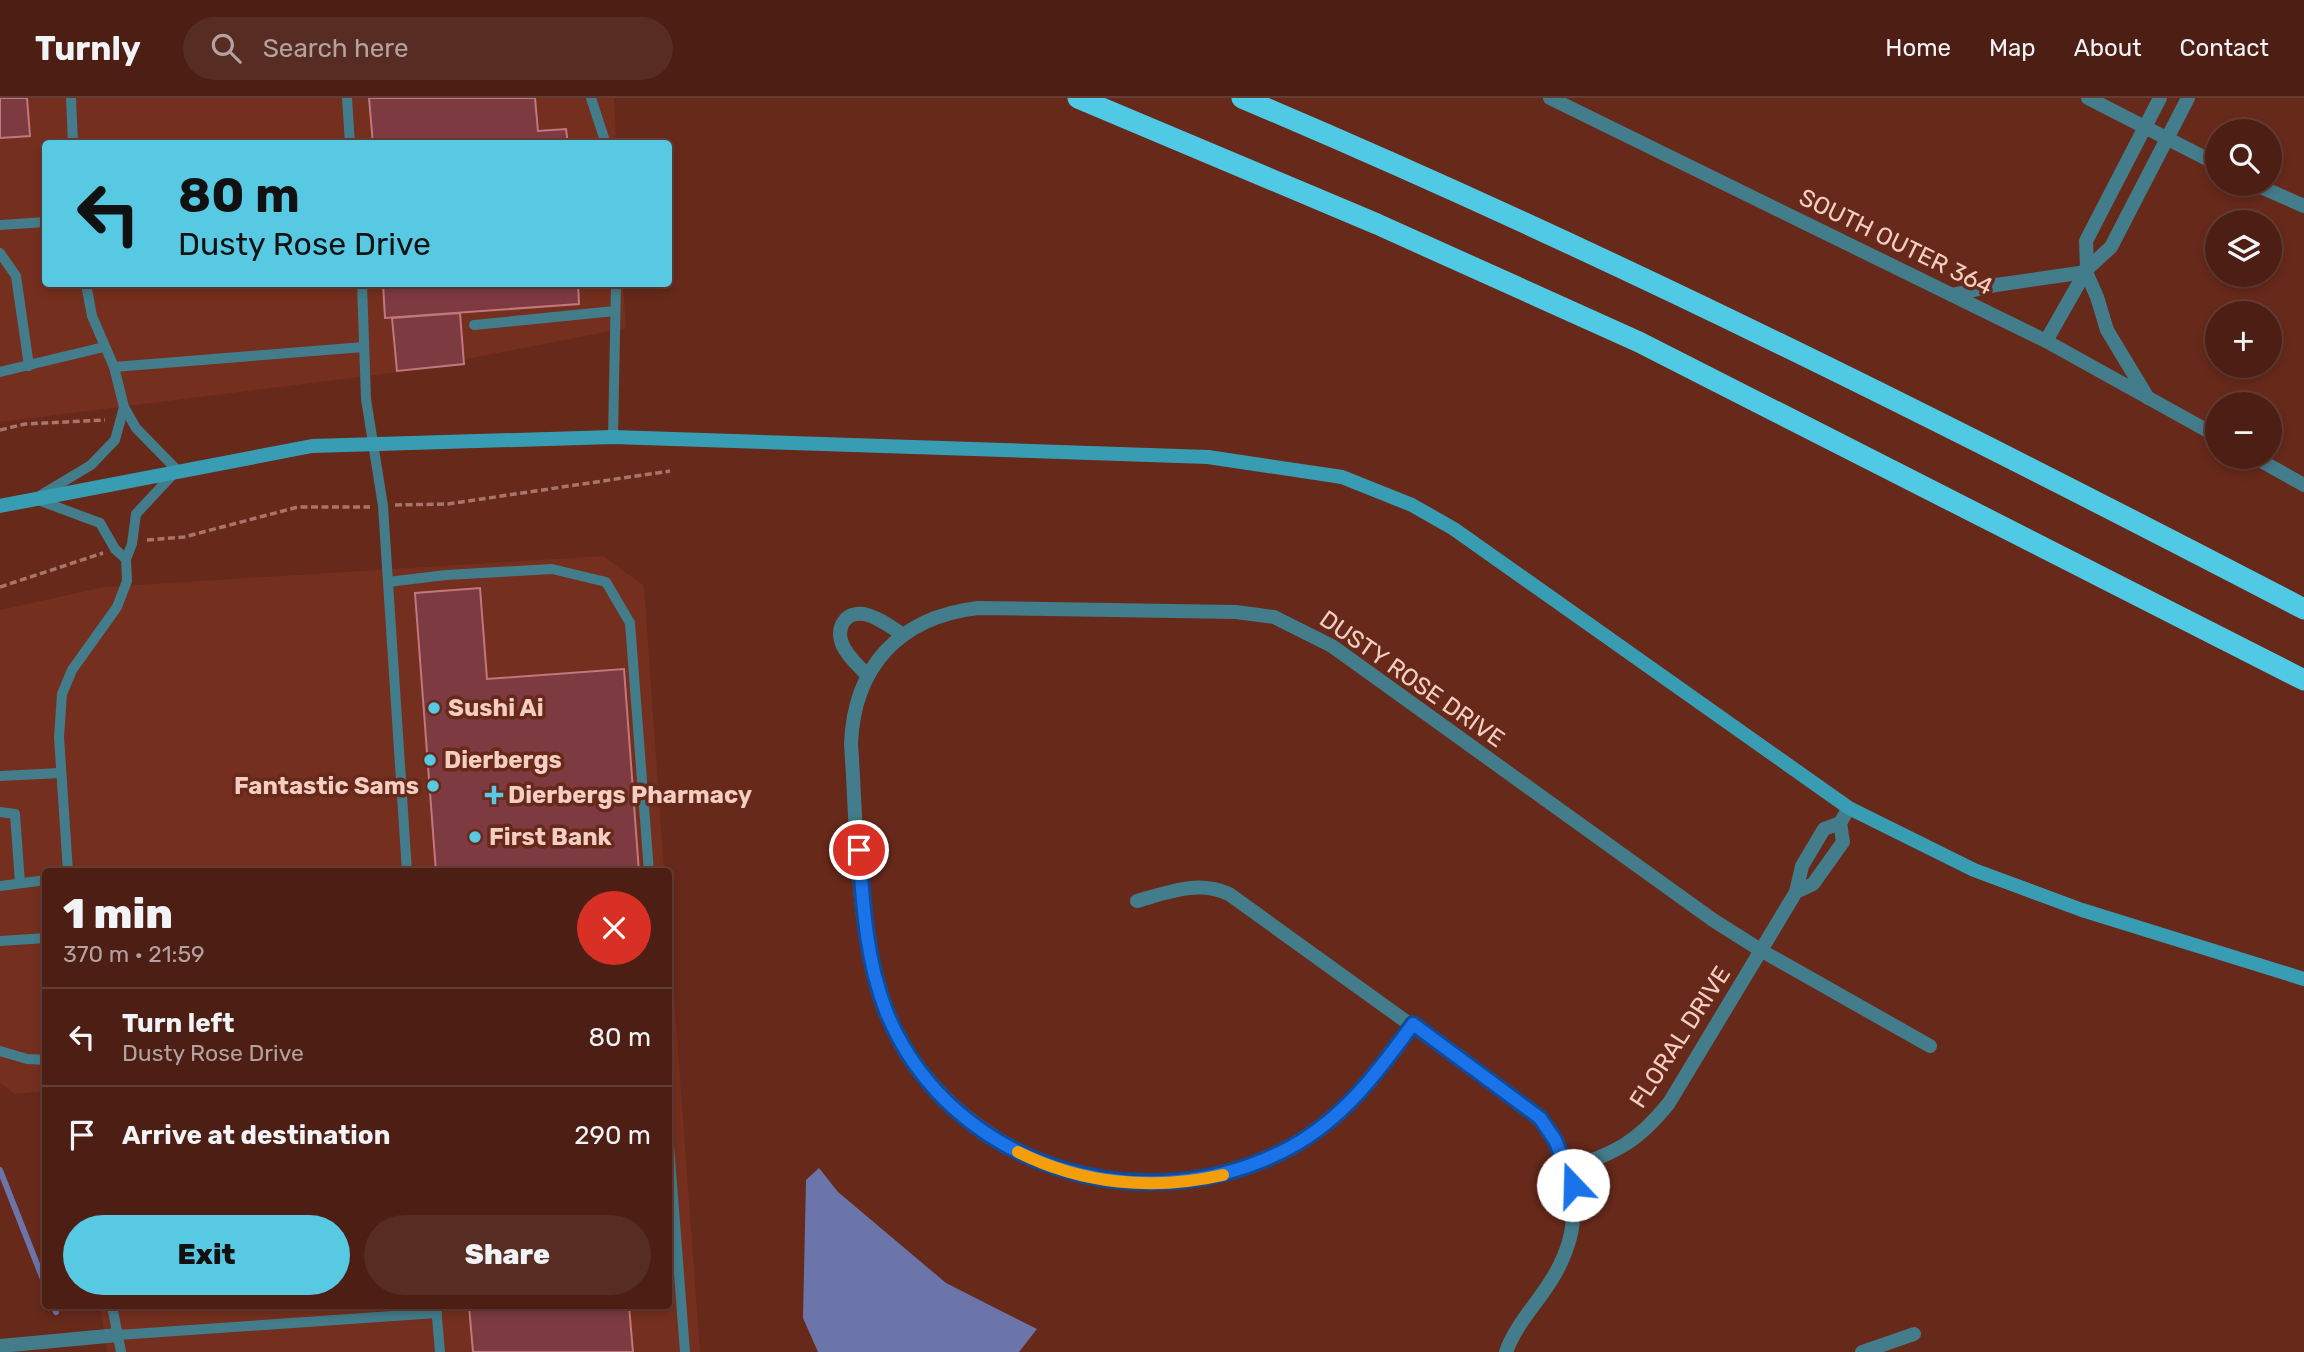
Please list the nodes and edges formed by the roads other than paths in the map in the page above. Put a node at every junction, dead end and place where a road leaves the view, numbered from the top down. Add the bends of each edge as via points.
1 (71, 98) edge
2 (347, 98) edge
3 (591, 98) edge
4 (1078, 98) edge
5 (1242, 98) edge
6 (1550, 98) edge
7 (2088, 98) edge
8 (2160, 98) edge
9 (2188, 98) edge
10 (2146, 126) junction
11 (2170, 137) junction
12 (73, 140) edge
13 (350, 140) edge
14 (605, 140) edge
15 (2205, 157) edge
16 (2281, 196) edge
17 (2304, 206) edge
18 (42, 222) edge
19 (0, 225) edge
20 (0, 253) edge
21 (2087, 271) junction
22 (87, 287) edge
23 (362, 287) edge
24 (616, 287) edge
25 (1952, 295) junction
26 (615, 311) junction
27 (474, 325) dead end
28 (2046, 341) junction
29 (104, 347) junction
30 (364, 347) junction
31 (29, 366) junction
32 (114, 367) junction
33 (0, 372) edge
34 (2148, 398) junction
35 (124, 407) junction
36 (2205, 429) edge
37 (613, 437) junction
38 (373, 443) junction
39 (2275, 469) edge
40 (177, 470) junction
41 (2304, 485) edge
42 (34, 498) junction
43 (0, 506) edge
44 (126, 559) junction
45 (388, 582) junction
46 (2304, 610) edge
47 (903, 635) junction
48 (867, 675) junction
49 (2304, 680) edge
50 (61, 773) junction
51 (0, 776) edge
52 (1849, 808) junction
53 (0, 812) edge
54 (1840, 823) junction
55 (68, 868) edge
56 (407, 868) edge
57 (649, 868) edge
58 (42, 880) edge
59 (20, 883) junction
60 (0, 886) edge
61 (1796, 892) junction
62 (1137, 901) dead end
63 (42, 938) edge
64 (0, 941) edge
65 (1762, 951) junction
66 (2304, 979) edge
67 (1413, 1024) junction
68 (1930, 1046) dead end
69 (0, 1051) edge
70 (42, 1060) edge
71 (1569, 1169) junction
72 (672, 1184) edge
73 (113, 1309) edge
74 (436, 1309) edge
75 (1914, 1334) dead end
76 (118, 1335) junction
77 (0, 1346) edge
78 (121, 1352) edge
79 (440, 1352) edge
80 (685, 1352) edge
81 (1506, 1352) edge
82 (1862, 1352) edge

1 - 12 lane
2 - 13 lane
3 - 14 lane
4 - 49 highway via 1365,219 1639,342
5 - 46 highway via 1688,298
6 - 25 street, SOUTH OUTER 364
7 - 10 street
8 - 10 street
9 - 11 street
10 - 11 street
10 - 21 street via 2086,241
11 - 15 street
11 - 21 street via 2111,247
16 - 17 street
18 - 19 lane
20 - 31 lane via 16,276
21 - 25 street
21 - 28 street
21 - 34 street via 2107,330
22 - 29 lane
23 - 30 lane
24 - 26 lane
25 - 28 street, SOUTH OUTER 364
26 - 27 lane
26 - 37 lane
28 - 34 street, SOUTH OUTER 364
29 - 31 lane
29 - 32 lane
30 - 32 lane
30 - 38 lane
31 - 33 lane
32 - 35 lane
34 - 36 street, SOUTH OUTER 364
35 - 40 lane via 136,428
35 - 42 lane via 115,440 91,466
37 - 38 main road
37 - 52 main road via 1208,457 1342,477 1412,505 1454,528
38 - 40 main road via 312,446
38 - 45 lane
39 - 41 street
40 - 42 main road
40 - 44 lane via 136,514
42 - 43 main road
42 - 44 lane via 100,523
44 - 50 lane via 127,581 117,607 72,670 62,694 58,724
45 - 56 lane
45 - 57 lane via 552,569 606,582 630,623
47 - 48 street, DUSTY ROSE DRIVE
47 - 48 street via 864,614 844,620 840,627 843,646
47 - 65 street, DUSTY ROSE DRIVE via 931,618 978,608 1236,611 1274,617 1332,646
48 - 67 street, DUSTY ROSE DRIVE via 852,716 851,744 870,960 887,1012 912,1056 945,1098 995,1138 1060,1169 1117,1182 1180,1182 1238,1171 1292,1147 1338,1114 1377,1074
50 - 51 lane
50 - 55 lane
52 - 54 street, FLORAL DRIVE
52 - 66 main road via 1986,874
53 - 59 lane via 15,814
54 - 61 street, FLORAL DRIVE via 1824,829 1801,866
54 - 61 street, FLORAL DRIVE via 1843,842 1813,884
58 - 59 lane
59 - 60 lane
61 - 65 street, FLORAL DRIVE
62 - 67 street via 1183,888 1212,886
63 - 64 lane
65 - 68 street, DUSTY ROSE DRIVE
65 - 71 street, FLORAL DRIVE via 1669,1103 1646,1132 1618,1150
67 - 71 street via 1540,1118
69 - 70 lane
71 - 81 street via 1574,1213 1569,1243 1556,1273
72 - 80 lane
73 - 76 lane
74 - 76 lane
74 - 79 lane
75 - 82 street
76 - 77 street
76 - 78 lane

